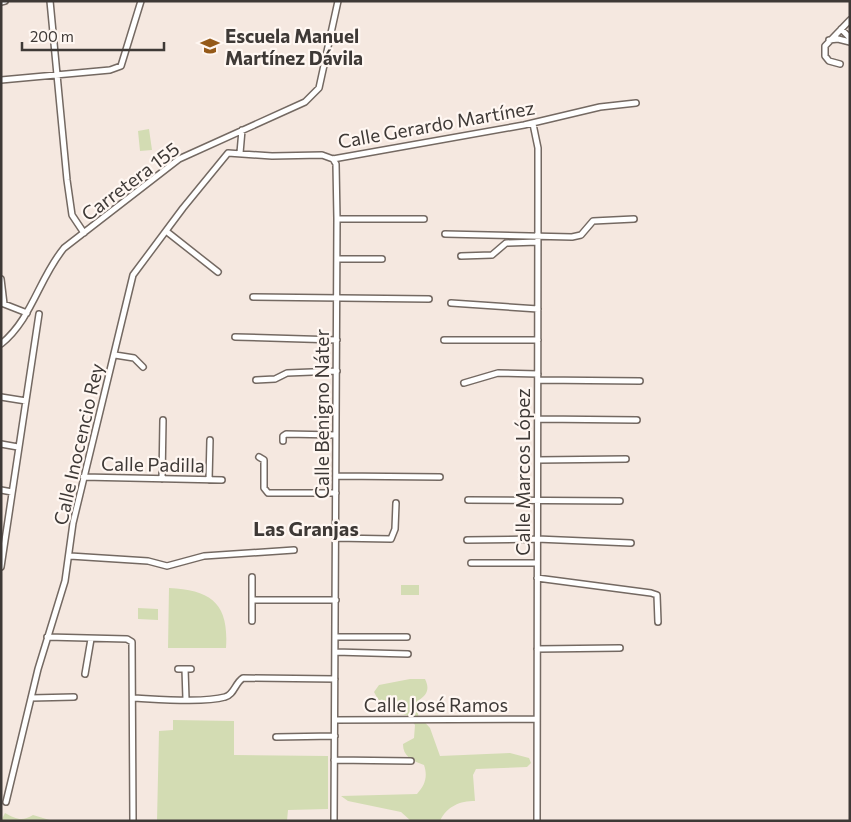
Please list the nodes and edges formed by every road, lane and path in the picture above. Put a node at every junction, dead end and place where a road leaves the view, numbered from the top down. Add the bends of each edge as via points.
1 (50, 1) edge
2 (141, 1) edge
3 (338, 1) edge
4 (850, 20) edge
5 (843, 27) junction
6 (850, 31) edge
7 (850, 38) edge
8 (828, 40) junction
9 (850, 42) edge
10 (840, 64) dead end
11 (57, 75) junction
12 (1, 80) edge
13 (636, 103) dead end
14 (533, 124) junction
15 (242, 130) junction
16 (240, 153) junction
17 (333, 159) junction
18 (338, 219) junction
19 (634, 219) dead end
20 (424, 220) dead end
21 (166, 231) junction
22 (84, 233) junction
23 (446, 234) dead end
24 (538, 235) junction
25 (538, 242) junction
26 (462, 256) dead end
27 (337, 259) junction
28 (382, 259) dead end
29 (218, 272) dead end
30 (1, 279) edge
31 (253, 297) dead end
32 (337, 298) junction
33 (429, 299) dead end
34 (451, 303) dead end
35 (2, 304) edge
36 (538, 309) junction
37 (27, 313) junction
38 (39, 314) dead end
39 (235, 337) dead end
40 (337, 340) junction
41 (444, 340) dead end
42 (538, 340) junction
43 (1, 344) edge
44 (115, 355) junction
45 (143, 367) dead end
46 (337, 371) junction
47 (538, 374) junction
48 (256, 380) dead end
49 (538, 380) junction
50 (640, 381) dead end
51 (464, 383) dead end
52 (1, 397) edge
53 (26, 401) junction
54 (538, 419) junction
55 (163, 420) dead end
56 (637, 420) dead end
57 (336, 435) junction
58 (210, 440) dead end
59 (283, 441) dead end
60 (1, 444) edge
61 (18, 447) junction
62 (259, 457) dead end
63 (626, 459) dead end
64 (538, 460) junction
65 (336, 476) junction
66 (83, 477) junction
67 (440, 477) dead end
68 (162, 479) junction
69 (209, 480) junction
70 (222, 480) dead end
71 (1, 490) edge
72 (12, 492) junction
73 (336, 492) junction
74 (468, 500) dead end
75 (537, 500) junction
76 (620, 501) dead end
77 (396, 503) dead end
78 (3, 535) edge
79 (336, 538) junction
80 (537, 539) junction
81 (468, 540) dead end
82 (631, 543) dead end
83 (294, 550) dead end
84 (70, 556) junction
85 (471, 563) dead end
86 (537, 563) junction
87 (1, 566) edge
88 (252, 577) dead end
89 (537, 578) junction
90 (252, 600) junction
91 (336, 600) junction
92 (252, 620) dead end
93 (658, 622) dead end
94 (47, 637) junction
95 (335, 637) junction
96 (407, 637) dead end
97 (91, 639) junction
98 (620, 648) dead end
99 (537, 649) junction
100 (335, 652) junction
101 (408, 654) dead end
102 (178, 669) dead end
103 (85, 674) dead end
104 (335, 679) junction
105 (74, 697) dead end
106 (31, 698) junction
107 (133, 698) junction
108 (186, 700) junction
109 (537, 719) junction
110 (335, 720) junction
111 (335, 736) junction
112 (276, 737) dead end
113 (334, 760) junction
114 (412, 761) dead end
115 (6, 802) dead end
116 (132, 821) edge
117 (334, 821) edge
118 (537, 821) edge

1 - 11 street
2 - 11 street via 121,66
3 - 15 street, Carretera 155 via 319,88 305,102
4 - 5 street
5 - 6 street
5 - 7 street
5 - 8 street
8 - 9 street
8 - 10 street via 825,56 829,61
11 - 12 street
11 - 22 street via 72,215
13 - 14 street, Calle Gerardo Martínez via 600,107
14 - 17 street, Calle Gerardo Martínez
14 - 24 street, Calle Marcos López via 538,148
15 - 16 street
15 - 22 street, Carretera 155 via 179,159
16 - 17 street, Calle Gerardo Martínez via 322,155
16 - 21 street, Calle Inocencio Rey via 228,153
17 - 18 street, Calle Benigno Náter via 336,164
18 - 20 street
18 - 27 street, Calle Benigno Náter
19 - 24 street via 593,221 581,235 572,237
21 - 29 street
21 - 44 street, Calle Inocencio Rey via 133,275
22 - 37 street, Carretera 155 via 56,258
23 - 24 street
24 - 25 street, Calle Marcos López
25 - 26 street via 506,243 492,255
25 - 36 street, Calle Marcos López
27 - 28 street
27 - 32 street, Calle Benigno Náter
30 - 35 street
31 - 32 street
32 - 33 street
32 - 40 street, Calle Benigno Náter
34 - 36 street
35 - 37 street
36 - 42 street, Calle Marcos López
37 - 43 street, Carretera 155
38 - 53 street
39 - 40 street
40 - 46 street, Calle Benigno Náter
41 - 42 street
42 - 47 street, Calle Marcos López
44 - 45 street via 134,358
44 - 66 street, Calle Inocencio Rey
46 - 48 street via 287,372 275,379
46 - 57 street, Calle Benigno Náter
47 - 49 street, Calle Marcos López
47 - 51 street via 498,373
49 - 50 street
49 - 54 street, Calle Marcos López
52 - 53 street
53 - 61 street
54 - 56 street
54 - 64 street, Calle Marcos López
55 - 68 street
57 - 59 street via 286,434
57 - 65 street, Calle Benigno Náter
58 - 69 street
60 - 61 street
61 - 72 street
62 - 73 street via 264,460 264,488 268,493
63 - 64 street
64 - 75 street, Calle Marcos López
65 - 67 street
65 - 73 street, Calle Benigno Náter
66 - 68 street, Calle Padilla
66 - 84 street, Calle Inocencio Rey
68 - 69 street, Calle Padilla
69 - 70 street, Calle Padilla
71 - 72 street
72 - 78 street
73 - 79 street, Calle Benigno Náter
74 - 75 street
75 - 76 street
75 - 80 street, Calle Marcos López
77 - 79 street via 391,539
78 - 87 street
79 - 91 street, Calle Benigno Náter
80 - 81 street
80 - 82 street
80 - 86 street, Calle Marcos López
83 - 84 street via 204,556 168,566 148,561
84 - 94 street, Calle Inocencio Rey
85 - 86 street
86 - 89 street, Calle Marcos López
88 - 90 street
89 - 93 street via 652,593 657,595
89 - 99 street, Calle Marcos López
90 - 91 street
90 - 92 street
91 - 95 street, Calle Benigno Náter
94 - 97 street
94 - 106 street, Calle Inocencio Rey
95 - 96 street
95 - 100 street, Calle Benigno Náter
97 - 103 street
97 - 107 street via 127,639 132,642
98 - 99 street
99 - 109 street, Calle Marcos López
100 - 101 street
100 - 104 street, Calle Benigno Náter
102 - 108 street via 188,669
104 - 108 street via 244,678 226,697
104 - 110 street, Calle Benigno Náter
105 - 106 street
106 - 115 street, Calle Inocencio Rey
107 - 108 street
107 - 116 street
109 - 110 street, Calle José Ramos
109 - 118 street, Calle Marcos López
110 - 111 street, Calle Benigno Náter
111 - 112 street
111 - 113 street, Calle Benigno Náter
113 - 114 street
113 - 117 street, Calle Benigno Náter

